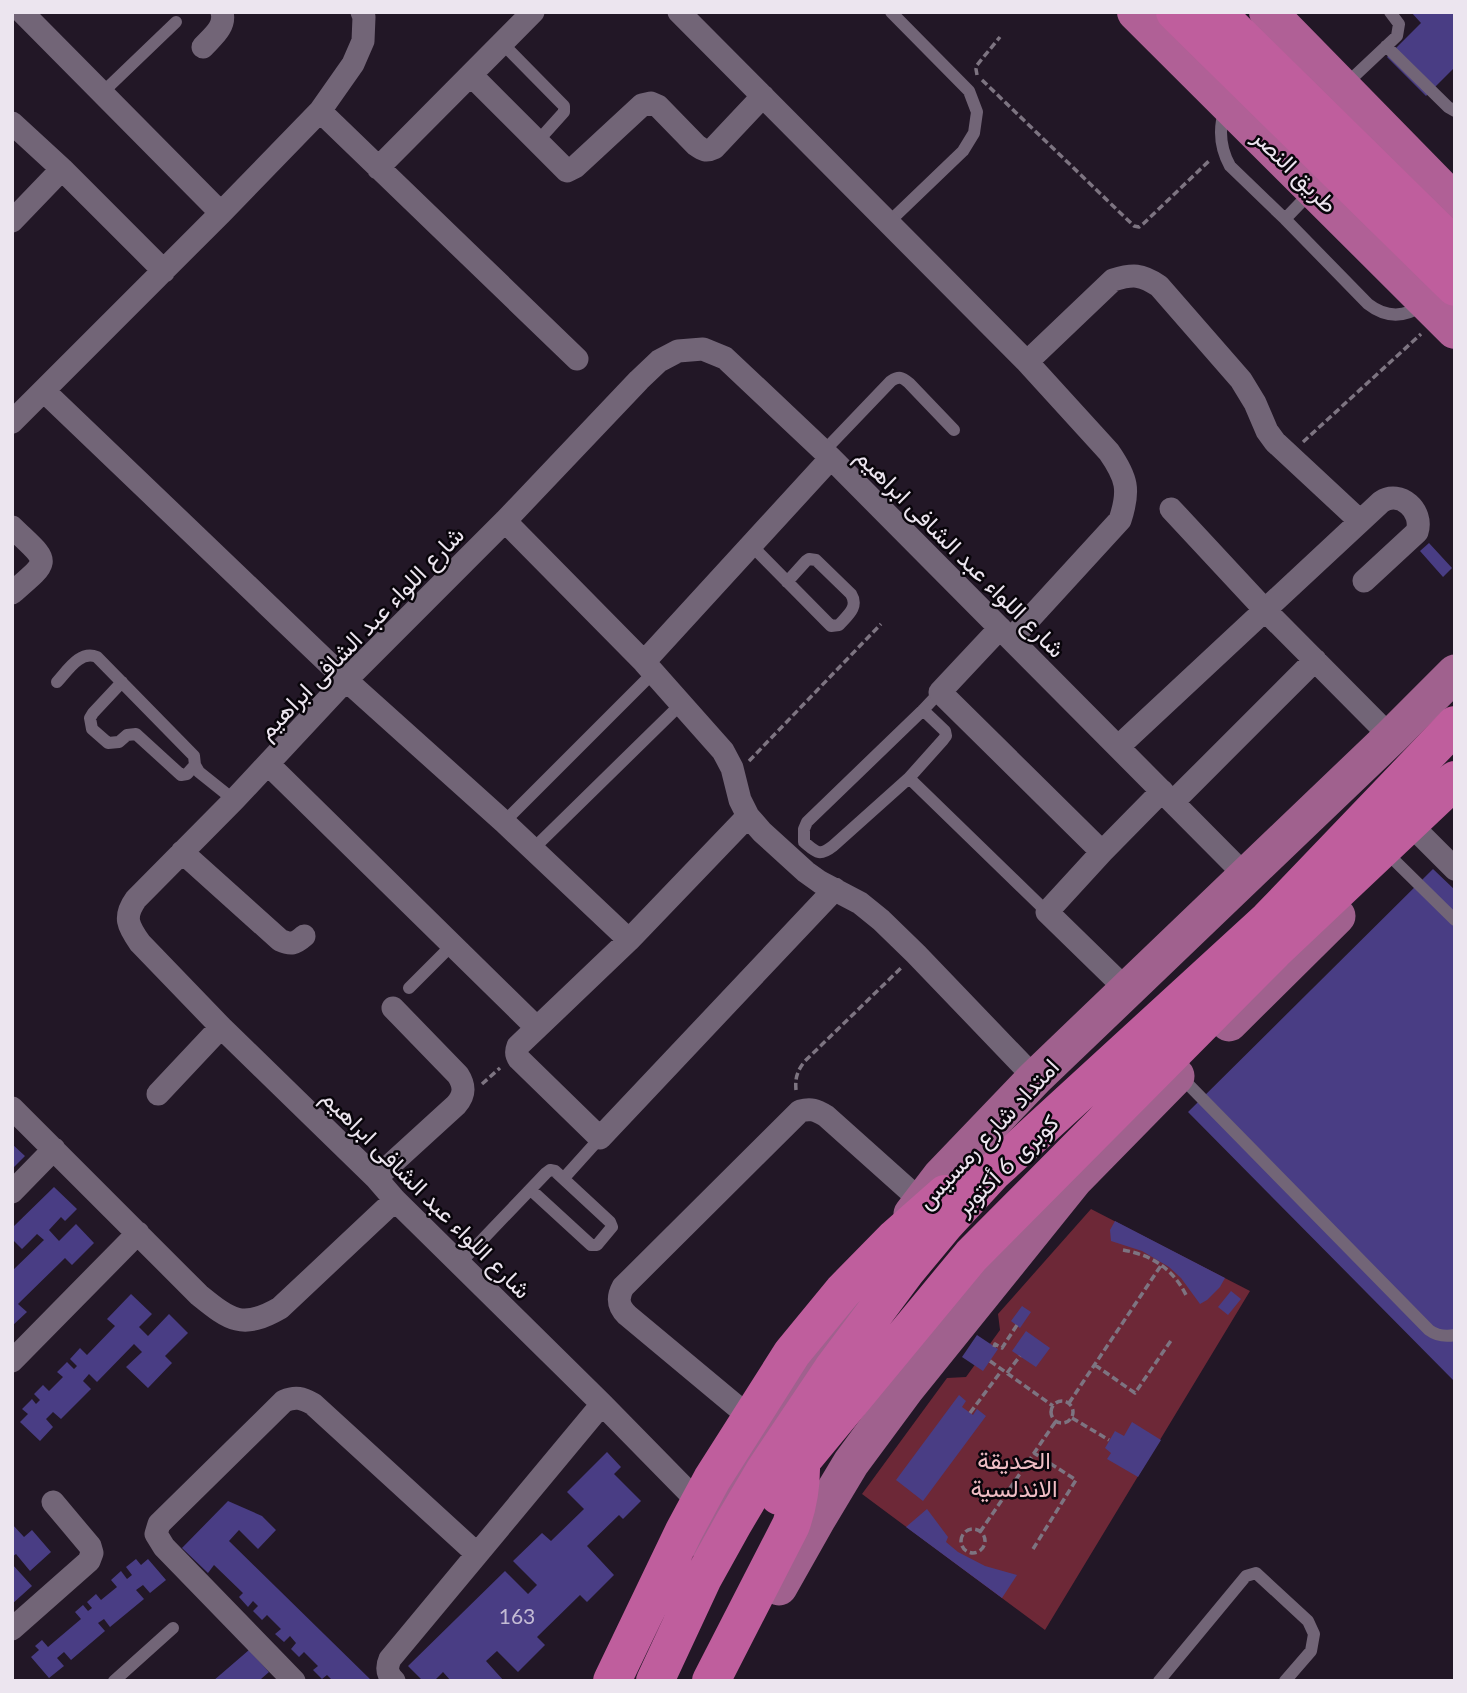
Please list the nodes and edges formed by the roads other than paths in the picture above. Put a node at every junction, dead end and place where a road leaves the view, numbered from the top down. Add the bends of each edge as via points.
1 (22, 12) edge
2 (222, 12) edge
3 (362, 12) edge
4 (533, 12) edge
5 (679, 12) edge
6 (891, 12) edge
7 (1136, 12) edge
8 (1216, 12) edge
9 (1235, 12) edge
10 (1268, 12) edge
11 (1390, 12) edge
12 (176, 22) dead end
13 (1170, 26) edge
14 (502, 43) junction
15 (1386, 46) junction
16 (203, 47) dead end
17 (471, 75) junction
18 (1342, 88) junction
19 (102, 93) junction
20 (763, 96) junction
21 (1227, 103) junction
22 (320, 111) junction
23 (1455, 111) edge
24 (12, 122) edge
25 (537, 142) junction
26 (378, 168) junction
27 (62, 169) junction
28 (1314, 188) junction
29 (1446, 191) edge
30 (221, 214) junction
31 (1285, 219) junction
32 (12, 221) edge
33 (889, 222) junction
34 (1363, 237) junction
35 (1455, 247) edge
36 (164, 271) junction
37 (1444, 309) edge
38 (577, 359) dead end
39 (1027, 362) junction
40 (44, 391) junction
41 (12, 422) edge
42 (954, 430) dead end
43 (827, 455) junction
44 (1171, 509) dead end
45 (505, 521) junction
46 (1360, 522) junction
47 (12, 527) edge
48 (751, 545) junction
49 (1364, 581) dead end
50 (787, 582) junction
51 (12, 593) edge
52 (1265, 610) junction
53 (1006, 633) junction
54 (1315, 660) junction
55 (648, 667) junction
56 (1455, 673) edge
57 (346, 680) junction
58 (57, 682) dead end
59 (122, 682) junction
60 (940, 692) junction
61 (680, 705) junction
62 (923, 710) junction
63 (1455, 725) edge
64 (1391, 737) junction
65 (1118, 747) junction
66 (268, 764) junction
67 (195, 765) junction
68 (909, 778) junction
69 (1455, 780) edge
70 (1168, 797) junction
71 (234, 800) junction
72 (1455, 802) edge
73 (748, 816) junction
74 (504, 822) junction
75 (1421, 835) junction
76 (532, 850) junction
77 (182, 852) junction
78 (1102, 852) junction
79 (1393, 859) junction
80 (1455, 869) edge
81 (1246, 876) junction
82 (835, 890) junction
83 (1047, 912) junction
84 (1455, 920) edge
85 (304, 936) dead end
86 (629, 940) junction
87 (452, 945) junction
88 (409, 988) dead end
89 (1127, 990) junction
90 (393, 1008) dead end
91 (221, 1027) junction
92 (537, 1028) junction
93 (1178, 1074) junction
94 (1035, 1079) junction
95 (158, 1094) dead end
96 (12, 1108) edge
97 (600, 1138) junction
98 (54, 1149) junction
99 (992, 1173) junction
100 (376, 1178) junction
101 (564, 1178) junction
102 (531, 1190) junction
103 (12, 1192) edge
104 (396, 1200) junction
105 (921, 1201) junction
106 (138, 1233) junction
107 (460, 1263) junction
108 (1455, 1335) edge
109 (12, 1361) edge
110 (603, 1404) junction
111 (765, 1430) junction
112 (800, 1463) junction
113 (53, 1502) dead end
114 (712, 1516) junction
115 (477, 1554) junction
116 (173, 1628) dead end
117 (12, 1629) edge
118 (114, 1681) edge
119 (294, 1681) edge
120 (394, 1681) edge
121 (612, 1681) edge
122 (629, 1681) edge
123 (655, 1681) edge
124 (681, 1681) edge
125 (711, 1681) edge
126 (730, 1681) edge
127 (1158, 1681) edge
128 (1285, 1681) edge

1 - 19 street
2 - 16 street via 223,22
3 - 22 street via 363,41 353,64
4 - 14 street
5 - 20 street
6 - 33 lane via 969,91 977,111 974,133 963,151
7 - 13 highway, طريق النصر
8 - 35 highway
9 - 13 highway via 1225,32 1196,47 1180,46
10 - 18 highway
11 - 15 lane via 1399,30
12 - 19 lane
13 - 21 highway, طريق النصر
13 - 37 highway
14 - 17 street
14 - 25 lane via 565,109
15 - 18 lane
15 - 23 lane
17 - 25 street
17 - 26 street
18 - 29 highway
19 - 30 street
20 - 25 street via 708,151 651,103 637,108 570,170
20 - 33 street
21 - 28 highway, طريق النصر
21 - 31 lane via 1221,125 1222,149 1230,166
22 - 26 street
22 - 30 street
24 - 27 street
26 - 38 street
27 - 32 street
27 - 36 street
28 - 31 lane
28 - 34 highway, طريق النصر
29 - 34 highway via 1408,169 1378,179 1361,205
30 - 36 street
31 - 37 lane via 1376,310 1395,316
33 - 39 street
34 - 37 highway, طريق النصر
36 - 40 street
39 - 46 street via 1113,280 1145,277 1159,286 1241,380 1267,431 1288,455
39 - 53 street via 1109,452 1125,484 1125,503 1120,520 1108,534
40 - 41 street
40 - 57 street
42 - 43 lane via 903,377 897,377
43 - 45 street, شارع اللواء عبد الشافى ابراهيم via 725,358 703,349 678,351 639,380
43 - 48 street
43 - 53 street, شارع اللواء عبد الشافى ابراهيم
44 - 52 street
45 - 55 street
45 - 57 street, شارع اللواء عبد الشافى ابراهيم
46 - 49 street via 1392,497 1404,500 1419,518 1413,536
46 - 52 street
47 - 51 street via 37,551 42,564
48 - 50 lane
48 - 55 street
50 - 50 lane via 831,626 839,625 853,609 851,594 816,560 806,561
52 - 54 street
52 - 65 street
53 - 60 street
53 - 65 street, شارع اللواء عبد الشافى ابراهيم
54 - 64 street
54 - 70 street
55 - 61 street
55 - 74 lane
56 - 64 main road, امتداد شارع رمسيس
57 - 66 street, شارع اللواء عبد الشافى ابراهيم
57 - 74 street
58 - 59 lane via 76,662 92,654
59 - 67 lane via 194,756
59 - 67 lane via 93,713 92,729 108,743 136,734 181,775
60 - 62 lane
60 - 78 street
61 - 73 street via 723,751
61 - 76 lane
62 - 68 lane via 946,736
62 - 68 lane via 807,822 804,842 816,852 828,850
63 - 99 highway, كوبرى 6 أكتوبر via 1268,920
64 - 81 main road, امتداد شارع رمسيس
65 - 70 street, شارع اللواء عبد الشافى ابراهيم
66 - 71 street, شارع اللواء عبد الشافى ابراهيم
66 - 87 street
67 - 71 lane
68 - 83 lane
69 - 112 highway, كوبرى 6 أكتوبر via 1274,951 971,1256
70 - 78 street
70 - 81 street, شارع اللواء عبد الشافى ابراهيم
71 - 77 street, شارع اللواء عبد الشافى ابراهيم
72 - 75 main road
73 - 82 street via 806,872
73 - 86 street
74 - 76 street
75 - 79 main road
75 - 80 street
76 - 86 street
77 - 85 street via 280,940 297,943
77 - 91 street, شارع اللواء عبد الشافى ابراهيم via 136,899 128,921 140,943
78 - 83 street
79 - 84 lane
79 - 93 main road
81 - 89 main road, امتداد شارع رمسيس
82 - 94 street via 860,903 916,954
82 - 97 street
83 - 89 street
86 - 92 street
87 - 88 lane
87 - 92 street
89 - 94 main road, امتداد شارع رمسيس
90 - 100 street via 458,1075 464,1092 456,1105
91 - 95 street
91 - 100 street, شارع اللواء عبد الشافى ابراهيم
92 - 97 street via 518,1045 519,1059
93 - 108 lane via 1429,1330
93 - 126 main road via 1075,1179 851,1463
94 - 105 main road, امتداد شارع رمسيس
96 - 98 street
97 - 101 lane
98 - 103 street
98 - 106 street
99 - 121 highway via 966,1181 936,1201 843,1292 792,1353 712,1479
99 - 123 highway, كوبرى 6 أكتوبر via 906,1271 765,1470 704,1578
100 - 104 street, شارع اللواء عبد الشافى ابراهيم
101 - 102 lane via 550,1170
101 - 102 lane via 611,1223 597,1245 589,1243
102 - 107 lane
104 - 106 street via 280,1308 263,1318 243,1321 225,1315 199,1295
104 - 107 street, شارع اللواء عبد الشافى ابراهيم
105 - 111 main road, امتداد شارع رمسيس
105 - 111 street via 826,1116 809,1108 793,1116 623,1287 621,1309
106 - 109 street
107 - 110 street, شارع اللواء عبد الشافى ابراهيم
110 - 114 street, شارع اللواء عبد الشافى ابراهيم
110 - 115 street
111 - 114 main road, امتداد شارع رمسيس
112 - 124 highway, كوبرى 6 أكتوبر via 729,1584
112 - 125 highway via 801,1488 791,1525
113 - 117 street via 92,1553 89,1561
114 - 122 main road, امتداد شارع رمسيس
115 - 119 street via 313,1404 293,1397 284,1401 159,1524 156,1534
115 - 120 street via 390,1660 388,1673
116 - 118 lane
127 - 128 lane via 1246,1576 1256,1573 1308,1620 1314,1634 1311,1651

